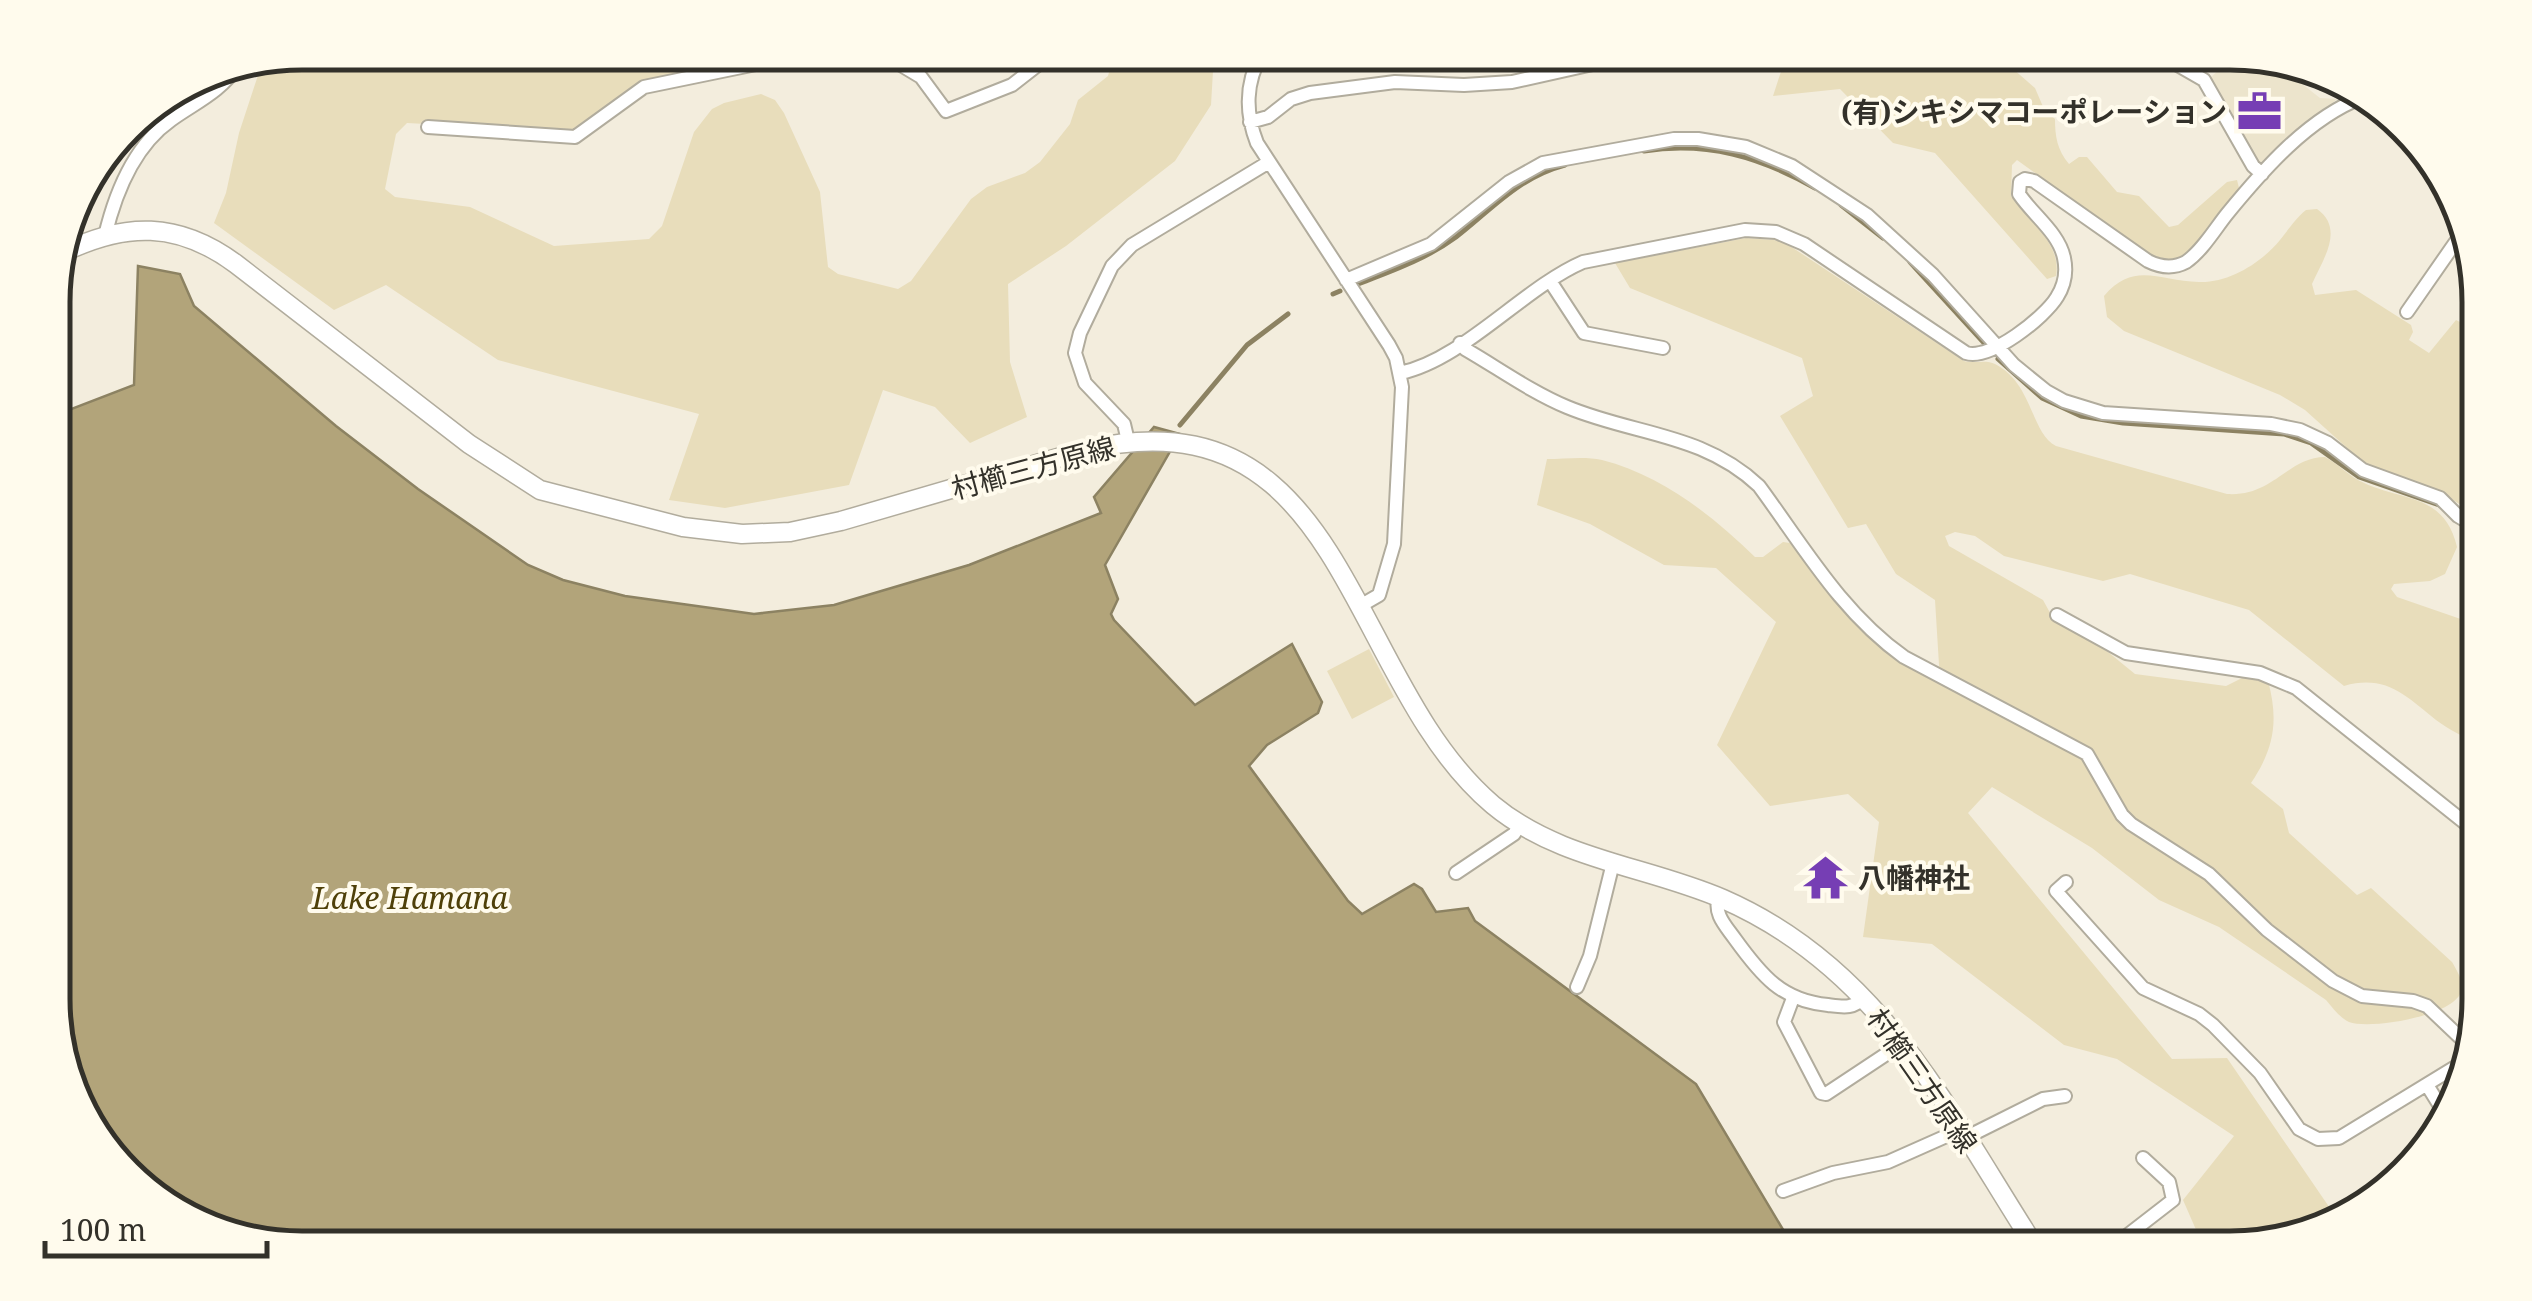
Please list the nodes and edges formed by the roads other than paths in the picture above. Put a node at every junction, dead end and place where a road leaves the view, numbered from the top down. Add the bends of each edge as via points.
1 (728, 70) edge
2 (910, 70) edge
3 (1031, 70) edge
4 (1254, 70) edge
5 (1560, 70) edge
6 (2187, 70) edge
7 (224, 84) edge
8 (2351, 104) edge
9 (1250, 122) junction
10 (428, 127) dead end
11 (1268, 162) junction
12 (2262, 174) junction
13 (104, 236) junction
14 (2454, 243) edge
15 (77, 246) edge
16 (1346, 280) junction
17 (1550, 281) junction
18 (2407, 312) dead end
19 (1460, 343) junction
20 (1664, 348) dead end
21 (1999, 348) junction
22 (1400, 372) junction
23 (1128, 441) junction
24 (2462, 518) edge
25 (1360, 606) junction
26 (2057, 615) dead end
27 (2462, 820) edge
28 (1520, 825) junction
29 (1613, 862) junction
30 (1456, 873) dead end
31 (2066, 882) dead end
32 (1719, 897) junction
33 (1577, 987) dead end
34 (1865, 997) junction
35 (1793, 998) junction
36 (2459, 1036) edge
37 (1903, 1043) junction
38 (2451, 1070) edge
39 (2427, 1085) junction
40 (2065, 1096) dead end
41 (2438, 1102) edge
42 (1963, 1134) junction
43 (2143, 1158) dead end
44 (1783, 1191) dead end
45 (2024, 1231) edge
46 (2133, 1231) edge

1 - 10 street via 644,88 575,137
2 - 3 street via 946,111 1012,85
4 - 9 street
5 - 9 street via 1512,82 1395,82 1310,93
6 - 12 street via 2204,80
7 - 13 street via 148,142 117,194
8 - 12 street
9 - 11 street
11 - 16 street
11 - 23 street via 1132,245 1112,266 1075,353 1084,383 1124,424
12 - 21 street via 2194,254 2168,267 2034,181 2020,182 2018,194 2060,246 2064,281 2054,302
13 - 15 main road, 村櫛三方原線
13 - 23 main road, 村櫛三方原線 via 171,232 217,250 469,444 540,490 683,527 742,534 824,526
14 - 18 street
16 - 21 street via 1430,244 1543,163 1698,139 1770,155 1843,197 1912,254
16 - 22 street
17 - 19 street
17 - 20 street via 1584,334
17 - 21 street via 1595,259 1745,230 1776,232 1966,353
19 - 22 street
19 - 36 street via 1567,407 1703,448 1742,471 1852,612 1886,644 2087,754 2131,824 2209,874 2333,981 2362,996 2427,1006
21 - 24 street via 2038,385 2084,408 2300,430 2363,470 2440,498
22 - 25 street via 1394,544 1379,594
23 - 25 main road, 村櫛三方原線 via 1170,441 1241,464 1286,496
25 - 28 main road, 村櫛三方原線 via 1443,750
26 - 27 street via 2126,653 2260,672 2296,688
28 - 29 main road, 村櫛三方原線
28 - 30 street
29 - 32 main road, 村櫛三方原線
29 - 33 street
31 - 39 street via 2056,891 2135,980 2213,1025 2308,1136 2340,1138
32 - 34 main road, 村櫛三方原線 via 1798,940
32 - 35 street via 1718,915 1753,964
34 - 35 street via 1848,1007
34 - 37 main road, 村櫛三方原線
35 - 37 street via 1784,1022 1821,1094
37 - 42 main road, 村櫛三方原線
38 - 39 street
39 - 41 street
40 - 42 street
42 - 44 street
42 - 45 main road, 村櫛三方原線
43 - 46 street via 2170,1182 2174,1200

